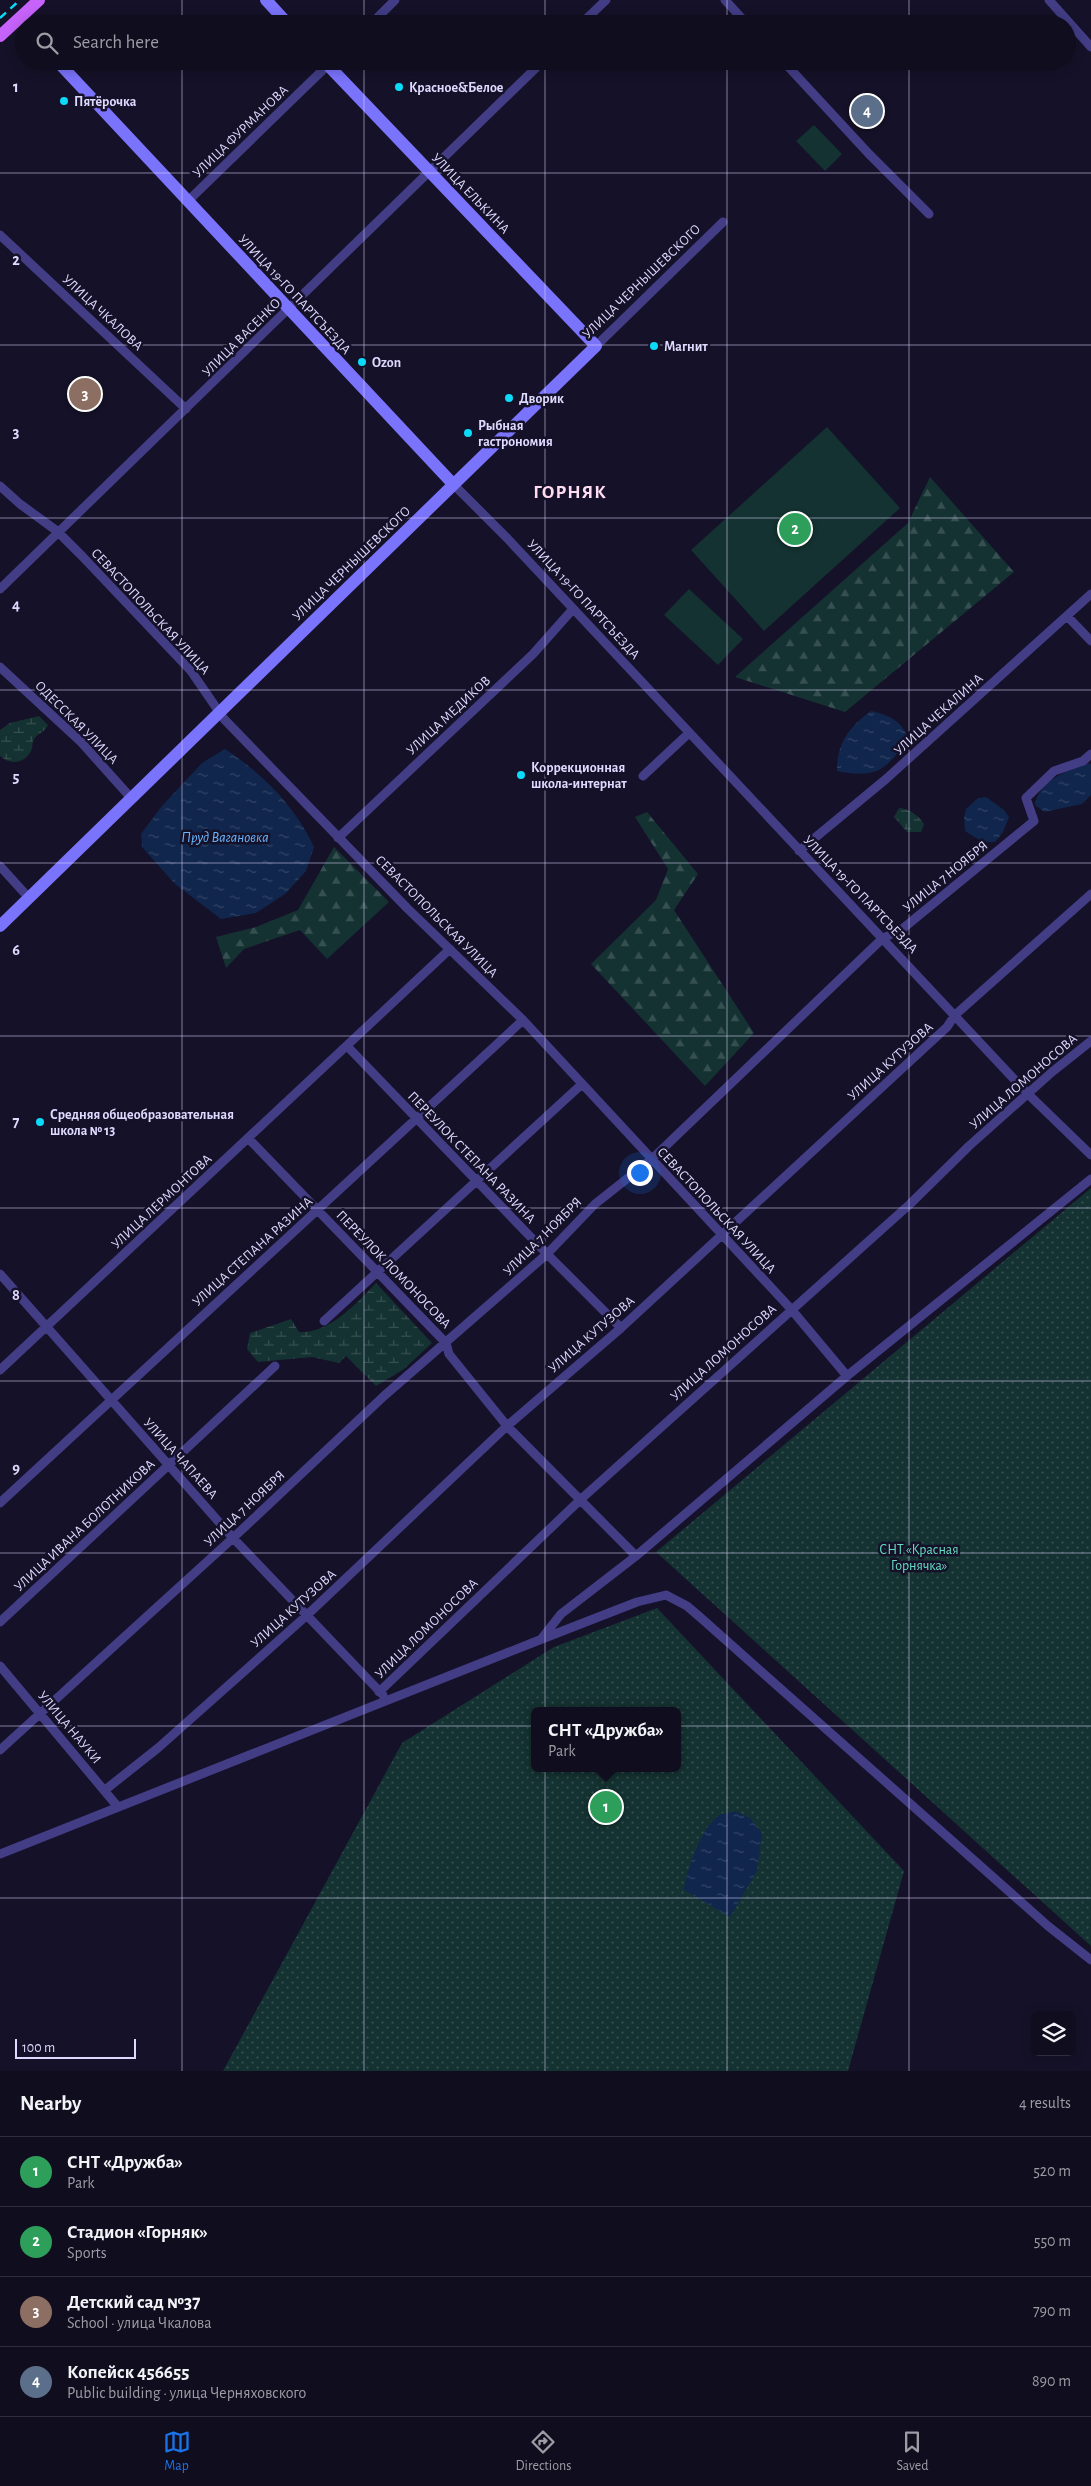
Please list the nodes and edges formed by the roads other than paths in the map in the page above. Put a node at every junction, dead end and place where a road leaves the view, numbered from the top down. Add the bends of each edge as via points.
1 (39, 0) edge
2 (266, 0) edge
3 (395, 0) edge
4 (606, 0) edge
5 (725, 0) edge
6 (1048, 0) edge
7 (27, 15) edge
8 (280, 15) edge
9 (380, 15) edge
10 (590, 15) edge
11 (739, 15) edge
12 (1062, 15) edge
13 (15, 26) edge
14 (1076, 31) edge
15 (0, 36) edge
16 (1091, 47) edge
17 (65, 70) edge
18 (321, 70) edge
19 (335, 70) edge
20 (534, 70) edge
21 (792, 70) edge
22 (430, 172) junction
23 (188, 201) junction
24 (929, 214) dead end
25 (723, 222) dead end
26 (0, 235) edge
27 (289, 309) junction
28 (596, 346) junction
29 (186, 409) junction
30 (453, 484) junction
31 (0, 486) edge
32 (57, 531) junction
33 (0, 589) edge
34 (1091, 594) edge
35 (573, 609) junction
36 (1067, 616) junction
37 (1091, 642) edge
38 (0, 667) edge
39 (220, 713) junction
40 (689, 733) junction
41 (1091, 754) edge
42 (643, 776) dead end
43 (132, 799) junction
44 (338, 838) junction
45 (799, 851) junction
46 (0, 866) edge
47 (1091, 894) edge
48 (29, 898) junction
49 (0, 926) edge
50 (883, 938) junction
51 (450, 949) junction
52 (955, 1015) junction
53 (523, 1020) junction
54 (1091, 1041) edge
55 (346, 1046) junction
56 (582, 1084) junction
57 (1028, 1094) junction
58 (416, 1118) junction
59 (248, 1138) junction
60 (1091, 1155) edge
61 (652, 1160) junction
62 (1091, 1179) edge
63 (478, 1182) junction
64 (318, 1210) junction
65 (720, 1235) junction
66 (547, 1254) junction
67 (378, 1272) junction
68 (0, 1274) edge
69 (791, 1309) junction
70 (324, 1321) dead end
71 (46, 1328) junction
72 (621, 1328) junction
73 (446, 1343) junction
74 (275, 1366) dead end
75 (0, 1370) edge
76 (847, 1376) junction
77 (110, 1400) junction
78 (507, 1426) junction
79 (169, 1464) junction
80 (580, 1500) junction
81 (0, 1503) edge
82 (233, 1538) junction
83 (636, 1556) junction
84 (305, 1616) junction
85 (0, 1622) edge
86 (542, 1639) junction
87 (0, 1666) edge
88 (379, 1692) junction
89 (388, 1700) junction
90 (41, 1713) junction
91 (0, 1750) edge
92 (105, 1790) junction
93 (118, 1807) junction
94 (0, 1854) edge
95 (1091, 1960) edge

1 - 7 main road
2 - 8 street
3 - 9 street
4 - 10 street
5 - 11 street
6 - 12 street
13 - 15 main road
14 - 16 street
17 - 23 street, УЛИЦА 19-ГО ПАРТСЪЕЗДА
18 - 23 street, УЛИЦА ФУРМАНОВА
19 - 22 street, УЛИЦА ЕЛЬКИНА
20 - 22 street, УЛИЦА ВАСЕНКО
21 - 24 street
22 - 27 street, УЛИЦА ВАСЕНКО
22 - 28 street, УЛИЦА ЕЛЬКИНА
23 - 27 street, УЛИЦА 19-ГО ПАРТСЪЕЗДА
25 - 28 street, УЛИЦА ЧЕРНЫШЕВСКОГО
26 - 29 street, УЛИЦА ЧКАЛОВА
27 - 29 street, УЛИЦА ВАСЕНКО
27 - 30 street, УЛИЦА 19-ГО ПАРТСЪЕЗДА
28 - 30 street, УЛИЦА ЧЕРНЫШЕВСКОГО
29 - 32 street, УЛИЦА ВАСЕНКО
30 - 35 street, УЛИЦА 19-ГО ПАРТСЪЕЗДА
30 - 39 street, УЛИЦА ЧЕРНЫШЕВСКОГО
31 - 32 street, СЕВАСТОПОЛЬСКАЯ УЛИЦА
32 - 33 street, УЛИЦА ВАСЕНКО
32 - 39 street, СЕВАСТОПОЛЬСКАЯ УЛИЦА via 191,671
34 - 36 street, УЛИЦА ЧЕКАЛИНА
35 - 40 street, УЛИЦА 19-ГО ПАРТСЪЕЗДА
35 - 44 street, УЛИЦА МЕДИКОВ via 532,654
36 - 37 street
36 - 45 street, УЛИЦА ЧЕКАЛИНА via 886,779
38 - 43 street, ОДЕССКАЯ УЛИЦА via 81,742
39 - 43 street, УЛИЦА ЧЕРНЫШЕВСКОГО
39 - 44 street, СЕВАСТОПОЛЬСКАЯ УЛИЦА
40 - 42 street
40 - 45 street, УЛИЦА 19-ГО ПАРТСЪЕЗДА
41 - 50 street, УЛИЦА 7 НОЯБРЯ via 1083,761 1054,771 1026,798 1034,822 901,930
43 - 48 street, УЛИЦА ЧЕРНЫШЕВСКОГО
44 - 51 street, СЕВАСТОПОЛЬСКАЯ УЛИЦА
45 - 50 street, УЛИЦА 19-ГО ПАРТСЪЕЗДА
46 - 48 street
47 - 52 street, УЛИЦА КУТУЗОВА
48 - 49 street, УЛИЦА ЧЕРНЫШЕВСКОГО
50 - 52 street, УЛИЦА 19-ГО ПАРТСЪЕЗДА
50 - 61 street, УЛИЦА 7 НОЯБРЯ
51 - 53 street, СЕВАСТОПОЛЬСКАЯ УЛИЦА
51 - 55 street, УЛИЦА ЛЕРМОНТОВА
52 - 57 street, УЛИЦА 19-ГО ПАРТСЪЕЗДА
52 - 65 street, УЛИЦА КУТУЗОВА via 947,1027
53 - 56 street, СЕВАСТОПОЛЬСКАЯ УЛИЦА
53 - 58 street, УЛИЦА СТЕПАНА РАЗИНА
54 - 57 street, УЛИЦА ЛОМОНОСОВА
55 - 58 street, ПЕРЕУЛОК СТЕПАНА РАЗИНА
55 - 59 street, УЛИЦА ЛЕРМОНТОВА
56 - 61 street, СЕВАСТОПОЛЬСКАЯ УЛИЦА
56 - 63 street
57 - 60 street, УЛИЦА 19-ГО ПАРТСЪЕЗДА
57 - 69 street, УЛИЦА ЛОМОНОСОВА
58 - 63 street, ПЕРЕУЛОК СТЕПАНА РАЗИНА
58 - 64 street, УЛИЦА СТЕПАНА РАЗИНА
59 - 64 street, ПЕРЕУЛОК ЛОМОНОСОВА
59 - 71 street, УЛИЦА ЛЕРМОНТОВА
61 - 65 street, СЕВАСТОПОЛЬСКАЯ УЛИЦА
61 - 66 street, УЛИЦА 7 НОЯБРЯ via 594,1204
62 - 76 street
63 - 66 street, ПЕРЕУЛОК СТЕПАНА РАЗИНА
63 - 67 street
64 - 67 street, ПЕРЕУЛОК ЛОМОНОСОВА
64 - 77 street, УЛИЦА СТЕПАНА РАЗИНА
65 - 69 street, СЕВАСТОПОЛЬСКАЯ УЛИЦА
65 - 72 street, УЛИЦА КУТУЗОВА
66 - 72 street, ПЕРЕУЛОК СТЕПАНА РАЗИНА
66 - 73 street, УЛИЦА 7 НОЯБРЯ
67 - 70 street
67 - 73 street, ПЕРЕУЛОК ЛОМОНОСОВА
68 - 71 street, УЛИЦА ЧАПАЕВА
69 - 76 street, СЕВАСТОПОЛЬСКАЯ УЛИЦА
69 - 80 street, УЛИЦА ЛОМОНОСОВА
71 - 75 street, УЛИЦА ЛЕРМОНТОВА
71 - 77 street, УЛИЦА ЧАПАЕВА
72 - 78 street, УЛИЦА КУТУЗОВА
73 - 78 street, ПЕРЕУЛОК ЛОМОНОСОВА via 449,1354
73 - 82 street, УЛИЦА 7 НОЯБРЯ via 384,1396
74 - 79 street, УЛИЦА ИВАНА БОЛОТНИКОВА
76 - 83 street
77 - 79 street, УЛИЦА ЧАПАЕВА
77 - 81 street, УЛИЦА СТЕПАНА РАЗИНА
78 - 80 street, ПЕРЕУЛОК ЛОМОНОСОВА
78 - 84 street, УЛИЦА КУТУЗОВА
79 - 82 street, УЛИЦА ЧАПАЕВА
79 - 85 street, УЛИЦА ИВАНА БОЛОТНИКОВА
80 - 83 street, ПЕРЕУЛОК ЛОМОНОСОВА
80 - 88 street, УЛИЦА ЛОМОНОСОВА
82 - 84 street, УЛИЦА ЧАПАЕВА
82 - 90 street, УЛИЦА 7 НОЯБРЯ
83 - 86 street via 561,1614
84 - 88 street, УЛИЦА ЧАПАЕВА
84 - 92 street, УЛИЦА КУТУЗОВА via 158,1748
86 - 89 street
86 - 95 street via 637,1602 666,1595 676,1599 1048,1926
87 - 90 street, УЛИЦА НАУКИ
88 - 89 street, УЛИЦА ЧАПАЕВА
89 - 93 street
90 - 91 street, УЛИЦА 7 НОЯБРЯ
90 - 92 street, УЛИЦА НАУКИ
92 - 93 street, УЛИЦА НАУКИ
93 - 94 street

